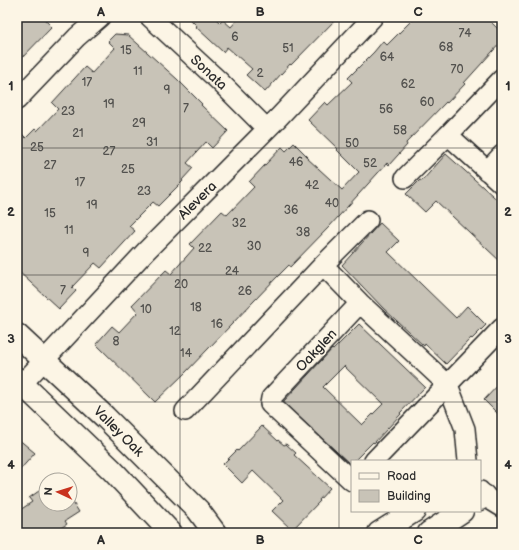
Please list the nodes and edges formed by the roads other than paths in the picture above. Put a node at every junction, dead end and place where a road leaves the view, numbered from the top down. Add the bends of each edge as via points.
1 (100, 17) edge
2 (150, 17) edge
3 (374, 17) edge
4 (502, 79) edge
5 (17, 100) edge
6 (267, 128) junction
7 (448, 135) junction
8 (502, 155) edge
9 (487, 171) junction
10 (405, 178) dead end
11 (502, 184) edge
12 (368, 220) dead end
13 (323, 265) junction
14 (360, 303) junction
15 (502, 328) edge
16 (17, 335) edge
17 (44, 360) junction
18 (20, 381) edge
19 (448, 385) junction
20 (186, 411) dead end
21 (375, 460) edge
22 (468, 460) edge
23 (351, 480) edge
24 (412, 512) edge
25 (461, 512) edge
26 (384, 531) edge
27 (171, 533) edge
28 (215, 533) edge
29 (430, 533) edge

1 - 5 street via 77,37
2 - 6 street, Sonata
3 - 6 street, Alevera
4 - 7 street
6 - 17 street, Alevera
7 - 9 street
7 - 10 street
8 - 9 street
9 - 11 street
12 - 13 street
13 - 14 street
13 - 20 street
14 - 19 street
14 - 23 street, Oakglen via 271,398 270,404
15 - 19 street
16 - 17 street, Valley Oak
17 - 18 street, Alevera
17 - 28 street, Valley Oak via 198,510
18 - 27 street via 112,470
19 - 21 street
19 - 22 street via 465,429
24 - 26 street
25 - 29 street

